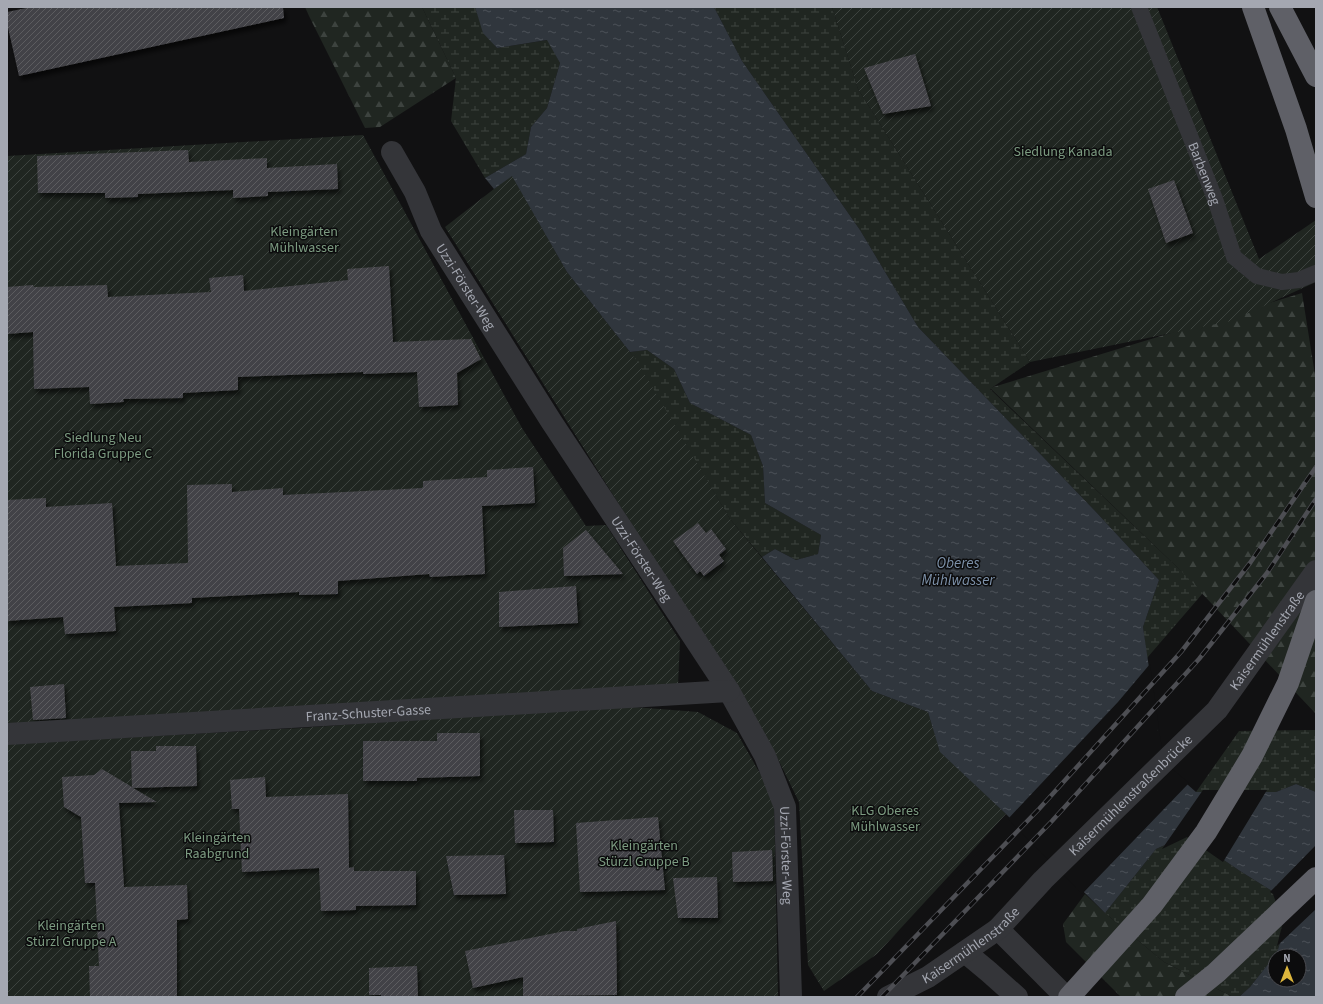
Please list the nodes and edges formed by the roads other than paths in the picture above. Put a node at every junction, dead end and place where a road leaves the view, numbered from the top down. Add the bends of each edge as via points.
1 (1139, 7) edge
2 (1253, 7) edge
3 (1280, 7) edge
4 (1316, 76) edge
5 (392, 152) dead end
6 (1315, 193) edge
7 (1316, 274) edge
8 (1316, 571) edge
9 (1316, 601) edge
10 (729, 691) junction
11 (1217, 710) joint
12 (7, 734) edge
13 (1316, 878) edge
14 (1043, 880) joint
15 (998, 928) junction
16 (965, 952) junction
17 (791, 997) edge
18 (888, 997) edge
19 (1017, 997) edge
20 (1066, 997) edge
21 (1069, 997) edge
22 (1186, 997) edge

1 - 7 lane, Barbenweg via 1215,199 1234,257 1257,276 1282,282
2 - 6 highway
3 - 4 highway
5 - 10 street, Uzzi-Förster-Weg via 415,192 431,231 551,421
8 - 11 street, Kaisermühlenstraße
9 - 21 highway via 1288,683 1252,756 1206,832 1152,905
10 - 12 street, Franz-Schuster-Gasse
10 - 17 street, Uzzi-Förster-Weg via 765,756 785,807
11 - 14 street, Kaisermühlenstraßenbrücke
13 - 22 highway via 1216,973
14 - 15 street, Kaisermühlenstraße
15 - 16 street, Kaisermühlenstraße
15 - 20 street
16 - 18 street, Kaisermühlenstraße via 928,977
16 - 19 street

